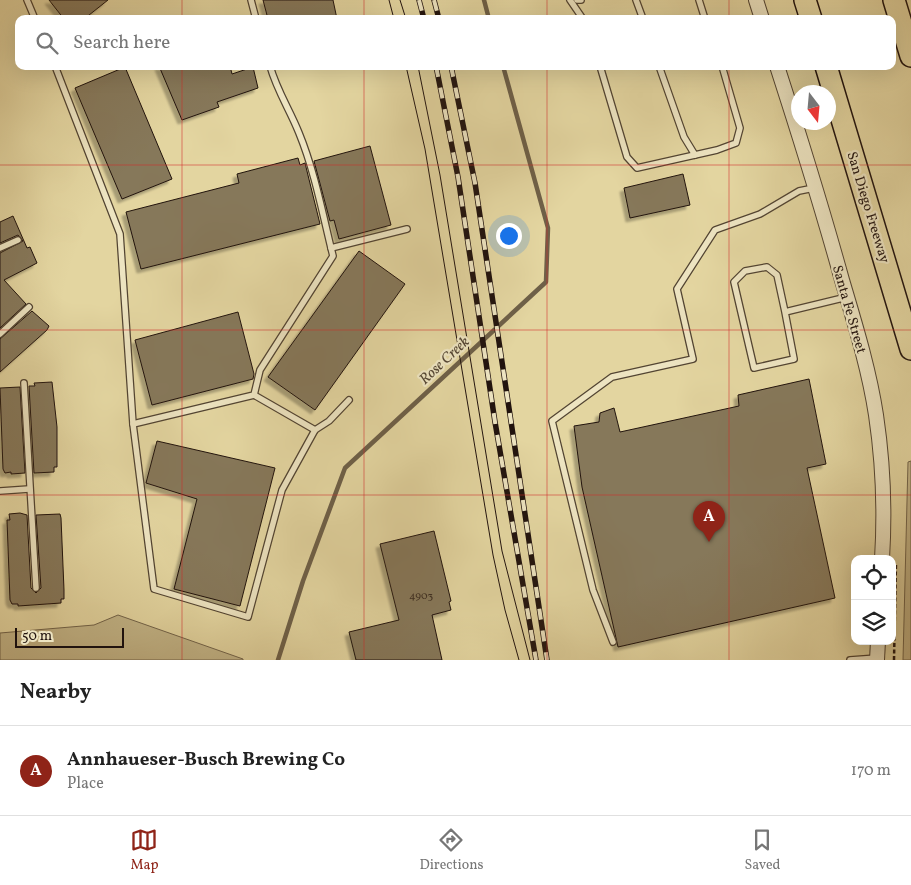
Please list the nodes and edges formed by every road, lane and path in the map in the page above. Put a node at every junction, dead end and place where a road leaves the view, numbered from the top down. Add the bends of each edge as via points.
1 (27, 0) edge
2 (251, 0) edge
3 (570, 0) edge
4 (636, 0) edge
5 (699, 0) edge
6 (756, 0) edge
7 (806, 0) edge
8 (894, 0) edge
9 (33, 15) edge
10 (255, 15) edge
11 (580, 15) edge
12 (642, 15) edge
13 (705, 15) edge
14 (761, 15) edge
15 (810, 15) edge
16 (911, 56) edge
17 (57, 70) edge
18 (271, 70) edge
19 (601, 70) edge
20 (660, 70) edge
21 (723, 70) edge
22 (778, 70) edge
23 (827, 70) edge
24 (695, 155) junction
25 (816, 187) junction
26 (407, 229) dead end
27 (18, 240) dead end
28 (0, 248) edge
29 (331, 248) junction
30 (847, 297) junction
31 (29, 307) dead end
32 (785, 312) junction
33 (0, 334) edge
34 (911, 348) edge
35 (24, 383) dead end
36 (254, 395) junction
37 (350, 400) dead end
38 (133, 424) junction
39 (315, 430) junction
40 (29, 489) junction
41 (0, 491) edge
42 (882, 555) edge
43 (36, 588) dead end
44 (613, 642) dead end
45 (878, 645) edge
46 (877, 659) edge
47 (850, 660) edge

1 - 9 lane
2 - 10 lane
3 - 11 lane
4 - 12 lane
5 - 13 lane
6 - 14 street
7 - 15 highway
8 - 16 highway
17 - 38 lane via 120,234
18 - 29 lane via 310,163
19 - 24 lane via 627,156 637,168
20 - 24 lane via 684,137
21 - 24 lane via 740,128 736,143
22 - 25 street, Santa Fe Street
23 - 34 highway, San Diego Freeway
25 - 30 street, Santa Fe Street
25 - 44 lane via 799,191 760,214 715,230 677,289 693,358 612,377 552,421 593,590
26 - 29 lane
27 - 28 lane
29 - 36 lane via 333,256 260,370
30 - 32 lane
30 - 42 street, Santa Fe Street via 876,415 884,524
31 - 33 lane
32 - 32 lane via 777,275 767,267 745,271 734,282 754,368 794,359
35 - 40 lane
36 - 38 lane
36 - 39 lane
37 - 39 lane
38 - 39 lane via 154,589 248,617 282,490
40 - 41 lane
40 - 43 lane
45 - 46 street
46 - 47 lane

